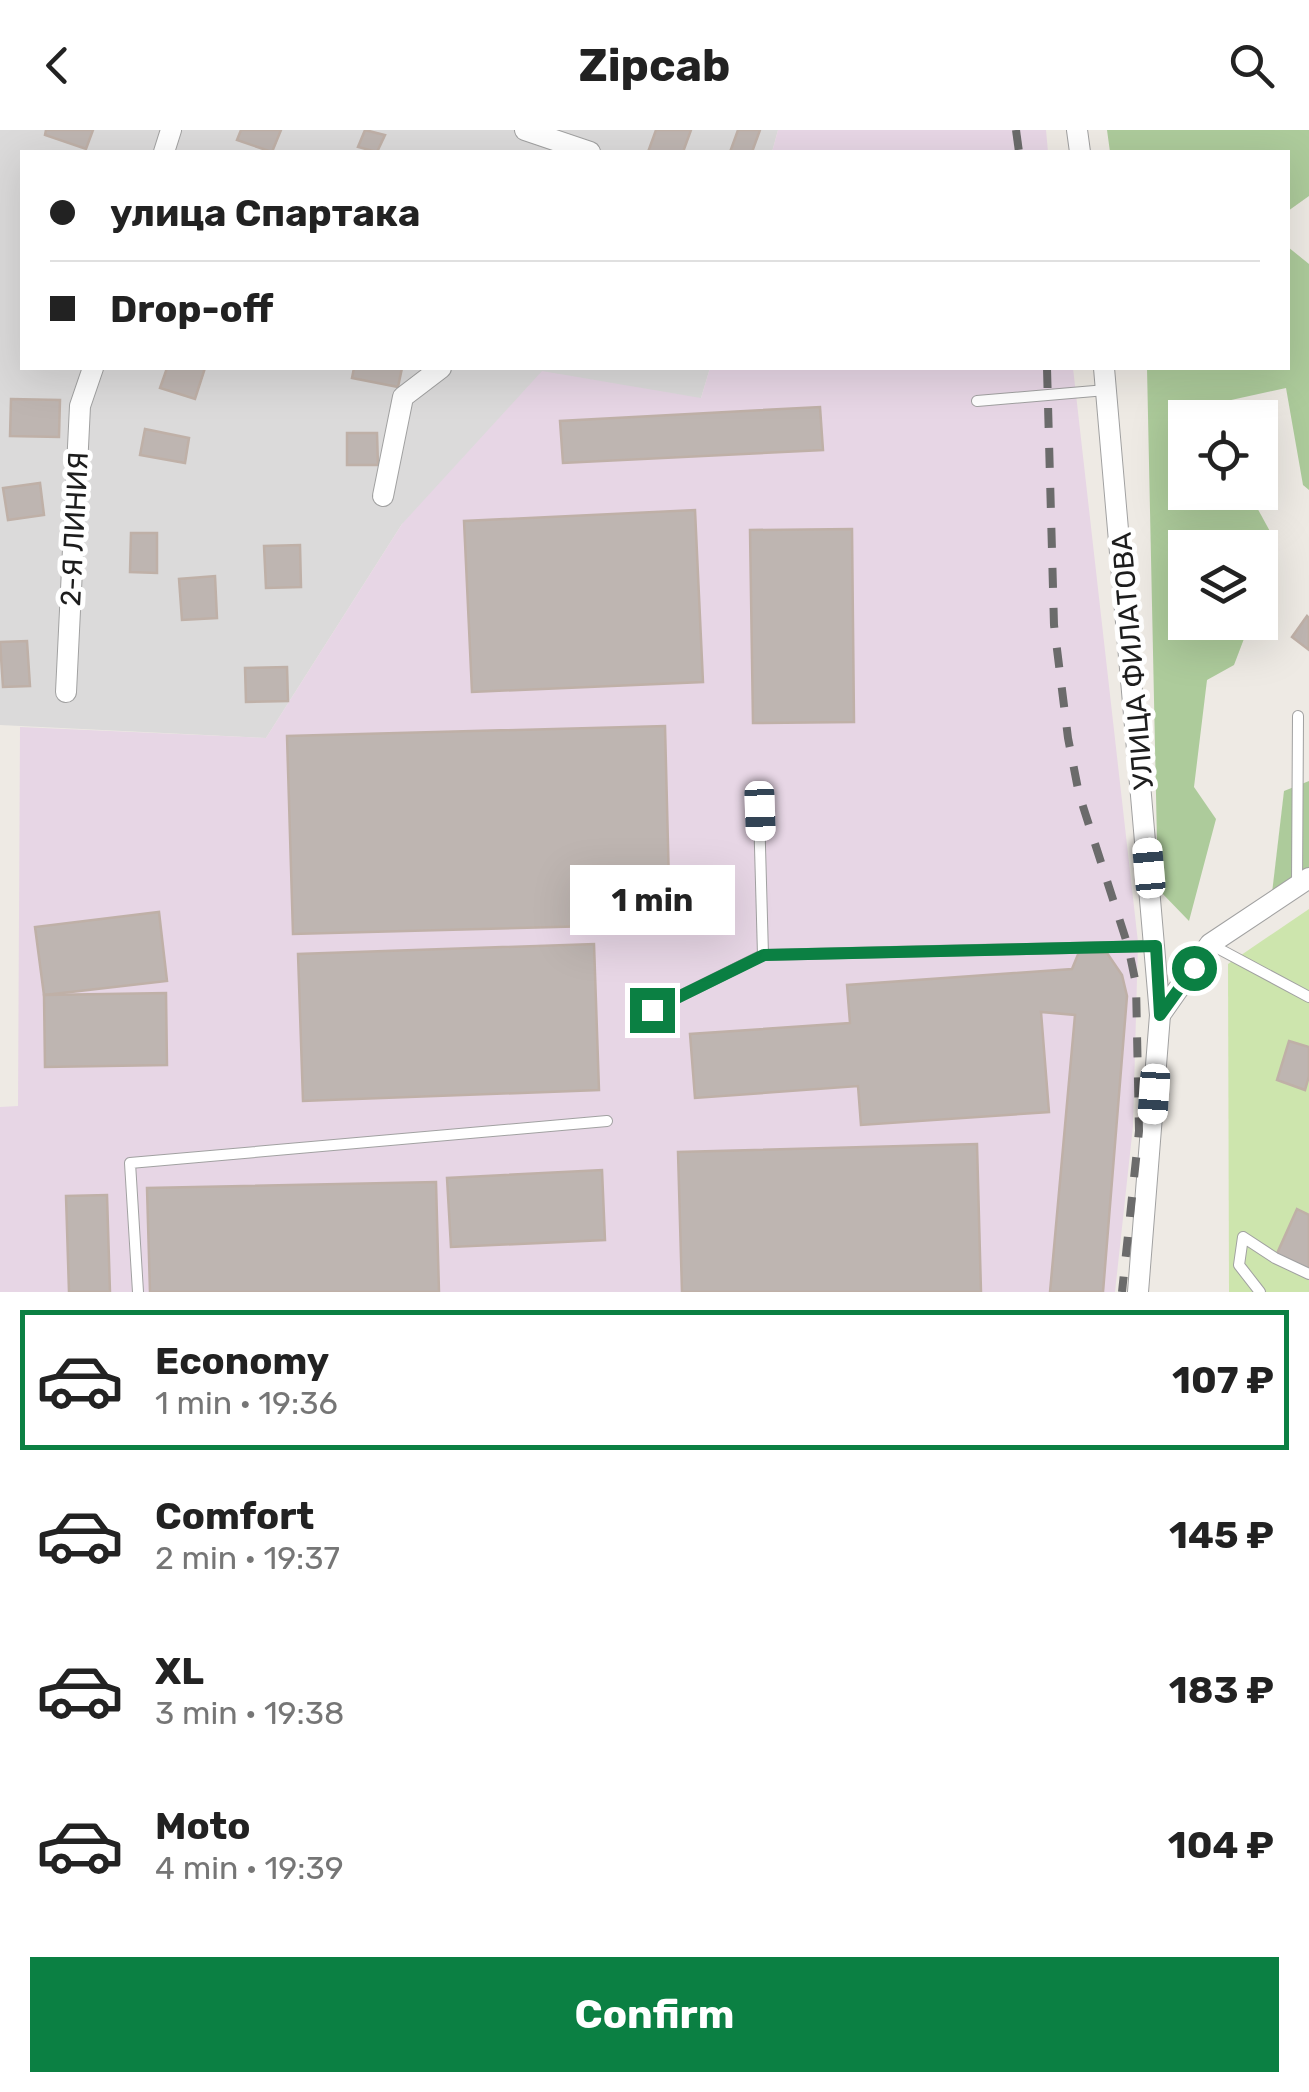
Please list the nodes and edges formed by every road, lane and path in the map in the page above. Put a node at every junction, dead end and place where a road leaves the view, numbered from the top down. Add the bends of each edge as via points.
1 (525, 130) edge
2 (548, 140) edge
3 (583, 150) edge
4 (92, 370) edge
5 (438, 370) edge
6 (1104, 370) edge
7 (1107, 390) junction
8 (977, 401) dead end
9 (383, 496) dead end
10 (66, 692) dead end
11 (1298, 716) dead end
12 (760, 811) dead end
13 (1303, 882) edge
14 (1210, 944) junction
15 (1156, 946) junction
16 (764, 955) junction
17 (1309, 997) edge
18 (652, 1010) dead end
19 (1160, 1015) junction
20 (607, 1121) dead end
21 (1309, 1274) edge
22 (138, 1292) edge
23 (1138, 1292) edge
24 (1260, 1292) edge

1 - 2 street
2 - 3 street
4 - 10 street, 2-Я ЛИНИЯ via 80,406
5 - 9 street via 403,397
6 - 7 street, УЛИЦА ФИЛАТОВА
7 - 8 lane
7 - 15 street, УЛИЦА ФИЛАТОВА
11 - 13 lane
12 - 16 lane
13 - 14 street
14 - 17 lane
14 - 19 street
15 - 16 lane
15 - 19 street, УЛИЦА ФИЛАТОВА
16 - 18 lane
19 - 23 street, УЛИЦА ФИЛАТОВА
20 - 22 lane via 130,1163
21 - 24 lane via 1243,1237 1239,1265

